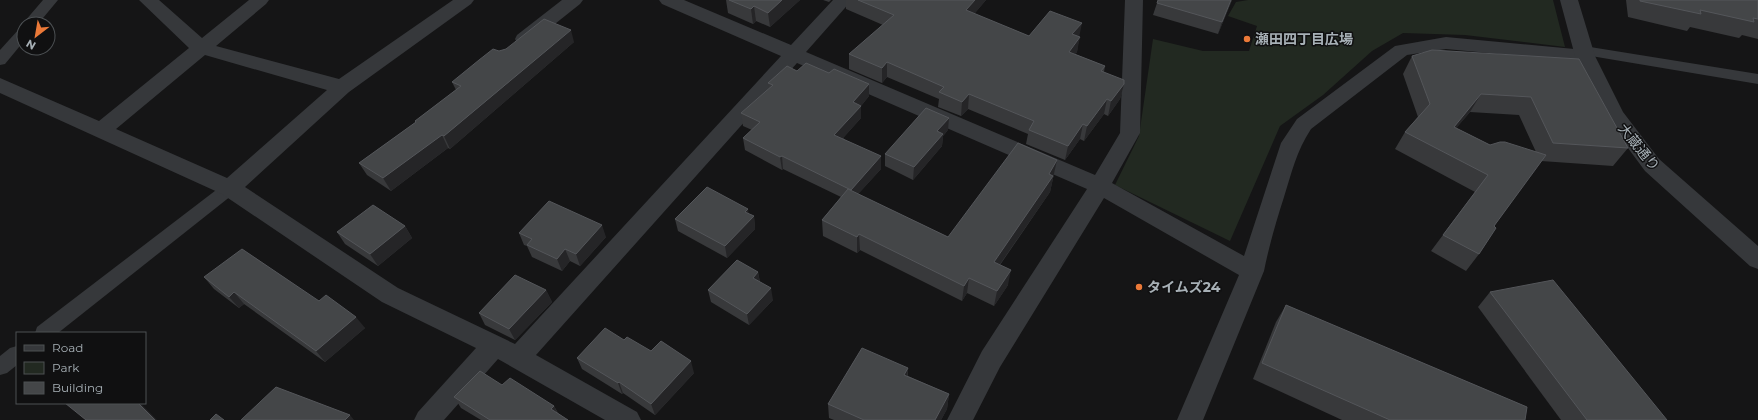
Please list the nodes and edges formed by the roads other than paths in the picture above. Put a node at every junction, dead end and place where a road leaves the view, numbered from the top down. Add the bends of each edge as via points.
1 (51, 0) edge
2 (148, 0) edge
3 (260, 0) edge
4 (465, 0) edge
5 (574, 0) edge
6 (668, 0) edge
7 (844, 0) edge
8 (1134, 0) edge
9 (1569, 0) edge
10 (37, 16) edge
11 (16, 41) edge
12 (201, 48) junction
13 (509, 52) edge
14 (1585, 54) junction
15 (793, 55) junction
16 (0, 60) edge
17 (1758, 79) edge
18 (0, 84) edge
19 (342, 86) junction
20 (100, 131) junction
21 (1100, 186) junction
22 (230, 188) junction
23 (1758, 260) edge
24 (1252, 271) junction
25 (45, 332) edge
26 (494, 346) junction
27 (16, 355) edge
28 (518, 357) junction
29 (0, 367) edge
30 (427, 420) edge
31 (628, 420) edge
32 (960, 420) edge
33 (1190, 420) edge

1 - 10 lane
2 - 12 street
3 - 12 street
4 - 19 street
5 - 13 street
6 - 15 street
7 - 15 street
8 - 21 street via 1130,133
9 - 14 street, 大蔵通り
11 - 16 lane
12 - 19 street
12 - 20 street
14 - 17 lane
14 - 23 street, 大蔵通り via 1615,116 1652,165
14 - 24 street via 1446,43 1402,50 1304,124 1291,143
15 - 21 street
15 - 28 street
18 - 20 street
19 - 22 street
20 - 22 street
21 - 24 street
21 - 32 street via 991,360
22 - 25 lane
22 - 26 street via 390,295
24 - 33 street
26 - 28 street
26 - 30 street
27 - 29 lane
28 - 31 street

